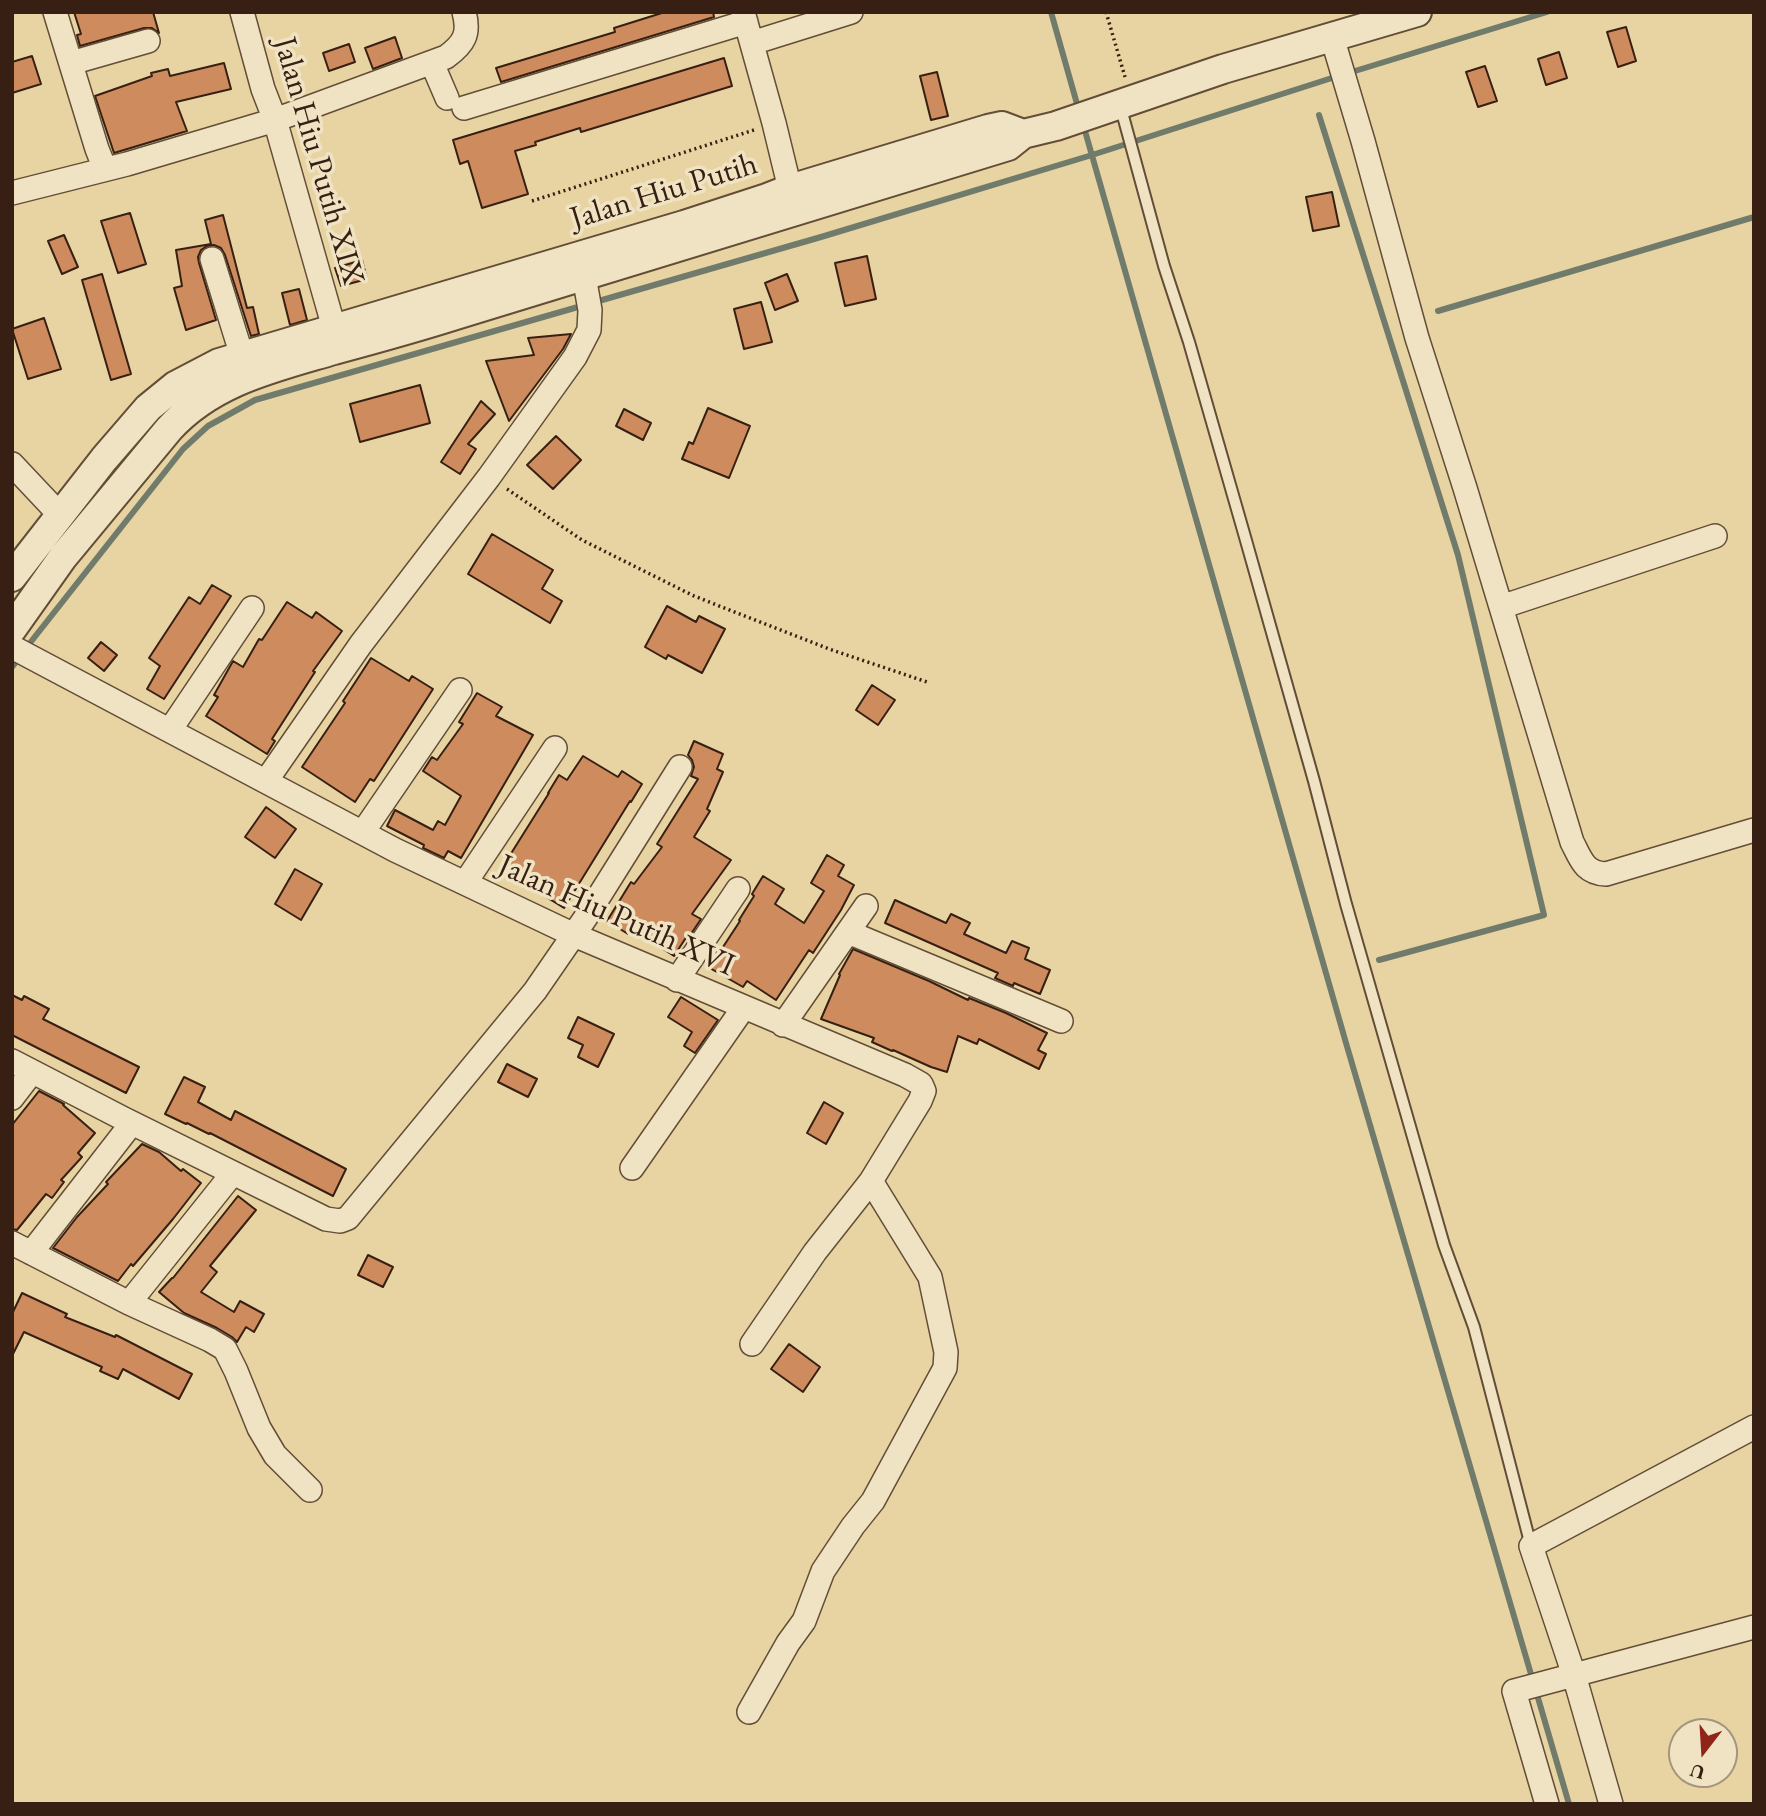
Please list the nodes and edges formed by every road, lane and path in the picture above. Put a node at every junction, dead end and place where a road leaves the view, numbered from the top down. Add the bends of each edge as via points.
1 (55, 12) edge
2 (242, 12) edge
3 (464, 12) edge
4 (851, 12) edge
5 (1106, 12) edge
6 (1417, 12) edge
7 (1373, 18) edge
8 (747, 26) edge
9 (1332, 37) junction
10 (148, 41) dead end
11 (432, 63) junction
12 (71, 64) junction
13 (1122, 103) junction
14 (275, 120) junction
15 (774, 123) junction
16 (1023, 134) junction
17 (105, 169) junction
18 (790, 189) junction
19 (12, 193) edge
20 (532, 201) dead end
21 (212, 259) dead end
22 (584, 276) junction
23 (451, 305) junction
24 (334, 328) junction
25 (242, 356) junction
26 (12, 464) edge
27 (489, 477) junction
28 (60, 515) junction
29 (1715, 536) dead end
30 (42, 538) junction
31 (63, 557) junction
32 (12, 577) edge
33 (1501, 607) junction
34 (252, 608) dead end
35 (12, 629) edge
36 (12, 647) edge
37 (930, 683) dead end
38 (460, 690) dead end
39 (170, 730) junction
40 (555, 748) dead end
41 (680, 767) dead end
42 (267, 781) junction
43 (1754, 830) edge
44 (363, 832) junction
45 (465, 883) junction
46 (738, 889) dead end
47 (866, 906) dead end
48 (848, 932) junction
49 (574, 935) junction
50 (677, 980) junction
51 (744, 1007) junction
52 (1061, 1021) dead end
53 (783, 1025) junction
54 (22, 1067) edge
55 (12, 1098) edge
56 (132, 1123) junction
57 (632, 1168) dead end
58 (233, 1173) junction
59 (871, 1181) junction
60 (19, 1251) edge
61 (129, 1303) junction
62 (752, 1344) dead end
63 (1754, 1427) edge
64 (310, 1490) dead end
65 (1531, 1546) junction
66 (1754, 1627) edge
67 (1573, 1675) junction
68 (749, 1712) dead end
69 (1547, 1804) edge
70 (1611, 1804) edge

1 - 12 street
2 - 14 street, Jalan Hiu Putih XIX
3 - 11 street via 468,26 458,48
4 - 8 street
5 - 13 path
6 - 7 street, Jalan Hiu Putih
7 - 9 street, Jalan Hiu Putih
8 - 11 street via 456,103
8 - 15 street
9 - 13 street, Jalan Hiu Putih
9 - 33 street via 1417,338
10 - 12 street
11 - 14 street
12 - 17 street
13 - 16 street, Jalan Hiu Putih
13 - 65 lane via 1164,266 1444,1245 1474,1327
14 - 17 street
14 - 24 street, Jalan Hiu Putih XIX
15 - 18 street
15 - 20 path
16 - 18 street, Jalan Hiu Putih via 1002,126
16 - 22 street via 1009,146
17 - 19 street
18 - 23 street, Jalan Hiu Putih
21 - 25 street
22 - 23 street
22 - 27 street via 589,330 575,357
23 - 24 street, Jalan Hiu Putih
23 - 31 street via 268,369 198,401 169,429
24 - 25 street, Jalan Hiu Putih
25 - 28 street, Jalan Hiu Putih via 200,372 160,397
26 - 28 street
27 - 37 path via 582,540 694,596
27 - 42 street via 361,644
28 - 30 street, Jalan Hiu Putih
29 - 33 street
30 - 31 street
30 - 32 street, Jalan Hiu Putih
31 - 35 street
33 - 43 street via 1572,842 1584,866 1606,874
34 - 39 street
36 - 39 street, Jalan Hiu Putih XVI
38 - 44 street
39 - 42 street, Jalan Hiu Putih XVI
40 - 45 street
41 - 49 street
42 - 44 street, Jalan Hiu Putih XVI
44 - 45 street, Jalan Hiu Putih XVI
45 - 49 street, Jalan Hiu Putih XVI
46 - 50 street
47 - 48 street
48 - 52 street
48 - 53 street
49 - 50 street, Jalan Hiu Putih XVI
49 - 58 street via 535,991 348,1218 326,1219
50 - 51 street, Jalan Hiu Putih XVI
51 - 53 street, Jalan Hiu Putih XVI
51 - 57 street
53 - 59 street, Jalan Hiu Putih XVI via 921,1084 920,1101
54 - 55 street
54 - 56 street
56 - 58 street
56 - 60 street
58 - 61 street
59 - 62 street, Jalan Hiu Putih XVI
59 - 68 street via 930,1277 946,1352 945,1368 873,1501 822,1572 804,1621
60 - 61 street
61 - 64 street via 225,1349 275,1455
63 - 65 street
65 - 67 street
66 - 67 street
67 - 69 street via 1514,1691
67 - 70 street

